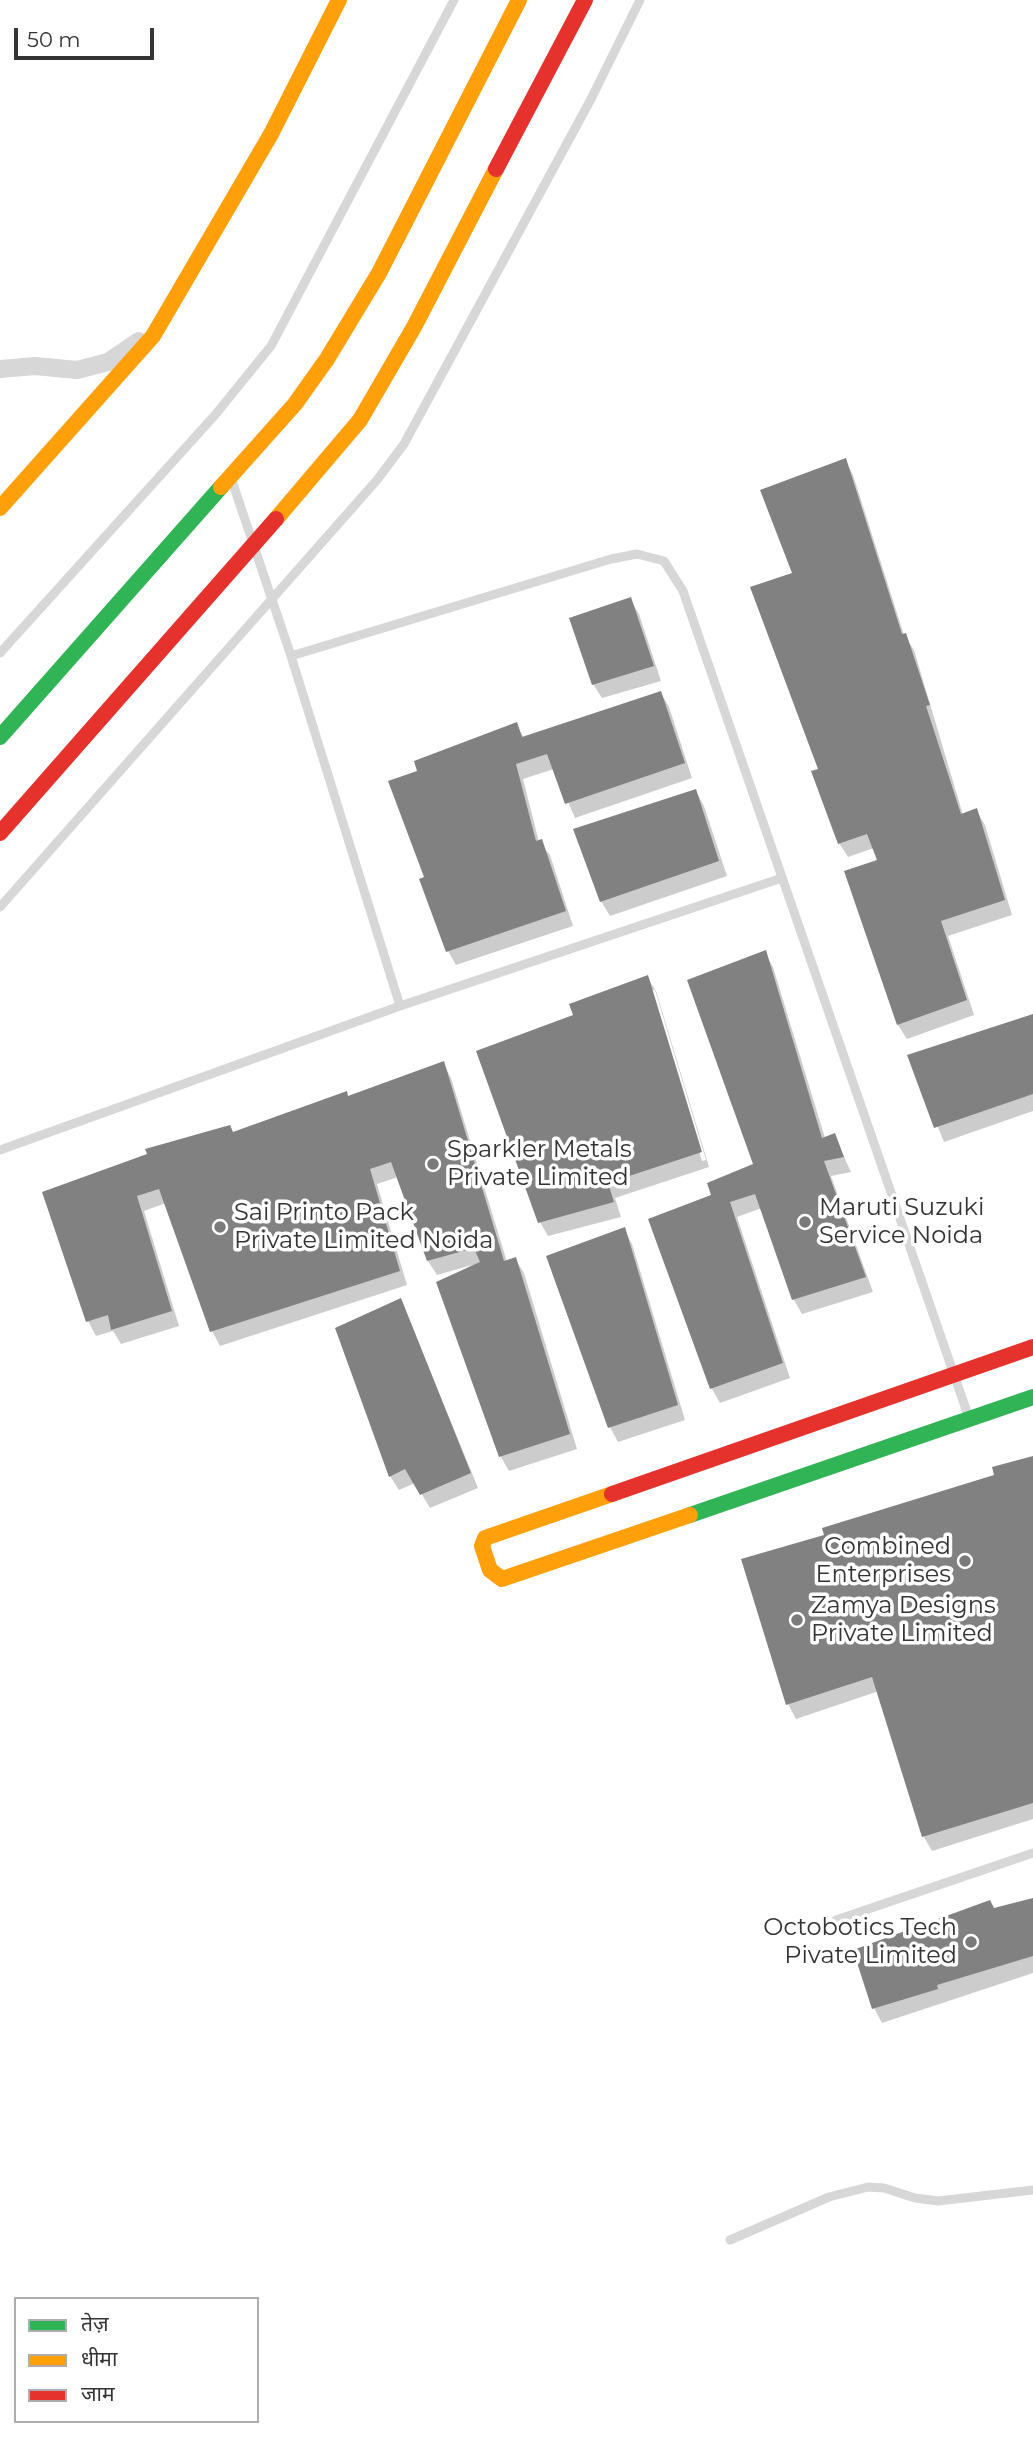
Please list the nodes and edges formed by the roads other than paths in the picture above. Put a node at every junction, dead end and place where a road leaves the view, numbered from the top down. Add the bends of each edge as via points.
1 (339, 0) edge
2 (454, 0) edge
3 (519, 0) edge
4 (585, 0) edge
5 (640, 0) edge
6 (161, 322) junction
7 (0, 369) edge
8 (231, 477) junction
9 (0, 508) edge
10 (252, 548) junction
11 (271, 600) junction
12 (0, 653) edge
13 (291, 656) junction
14 (0, 737) edge
15 (0, 833) edge
16 (782, 877) junction
17 (0, 907) edge
18 (400, 1006) junction
19 (0, 1150) edge
20 (1033, 1347) edge
21 (956, 1374) junction
22 (1033, 1397) edge
23 (969, 1419) junction
24 (1033, 1853) edge
25 (836, 1920) dead end
26 (1033, 2190) edge
27 (730, 2240) dead end

1 - 6 street via 271,134
2 - 12 lane via 271,346 215,415
3 - 8 street via 350,325 295,404
4 - 10 street via 360,420
5 - 11 lane via 404,444
6 - 7 street via 126,351 92,367
6 - 9 street via 139,354
8 - 10 lane
8 - 14 street
10 - 11 lane
10 - 15 street
11 - 13 lane
11 - 17 lane
13 - 16 lane via 611,559 637,554 664,561 683,591
13 - 18 lane
16 - 18 lane
16 - 21 lane
18 - 19 lane
20 - 21 street
21 - 23 lane
21 - 23 street via 485,1538 482,1546 490,1570 502,1579
22 - 23 street
24 - 25 lane
26 - 27 lane via 938,2201 868,2187 829,2197

